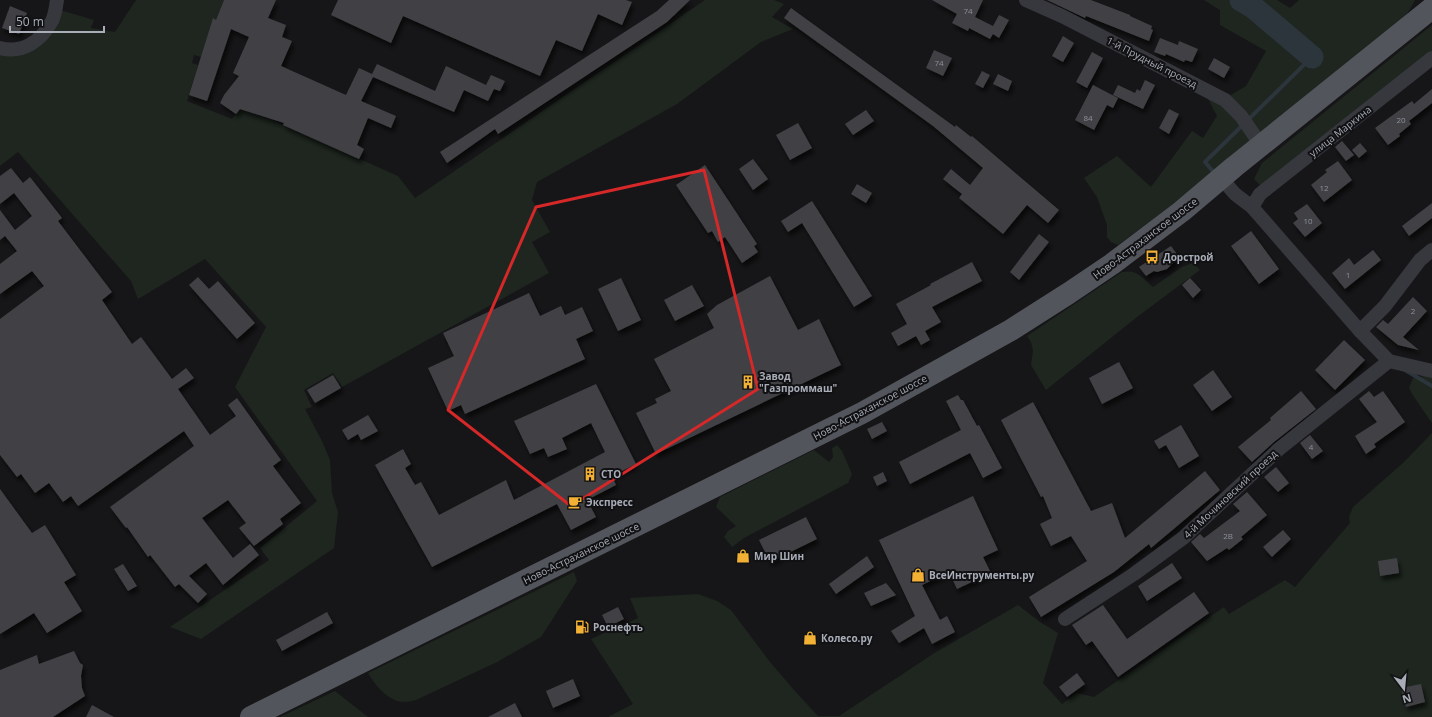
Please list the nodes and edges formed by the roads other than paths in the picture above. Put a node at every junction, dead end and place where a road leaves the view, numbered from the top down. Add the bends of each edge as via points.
1 (58, 0) edge
2 (1026, 0) edge
3 (1432, 8) edge
4 (0, 48) edge
5 (1432, 58) edge
6 (1261, 145) junction
7 (1221, 178) junction
8 (1252, 207) junction
9 (1432, 250) edge
10 (1360, 331) junction
11 (1389, 361) junction
12 (1432, 371) edge
13 (1065, 619) dead end
14 (252, 717) edge

1 - 4 street via 52,20 42,36 31,45 20,49
2 - 6 street, 1-й Прудный проезд via 1225,100 1241,116
3 - 6 main road, Ново-Астраханское шоссе
5 - 8 street, улица Маркина via 1260,194
6 - 7 main road, Ново-Астраханское шоссе
7 - 8 street via 1235,194
7 - 14 main road, Ново-Астраханское шоссе via 1112,264 978,349 855,416
8 - 10 street
9 - 10 street via 1420,260 1385,306
10 - 11 street
11 - 12 street
11 - 13 street, 4-й Мочиновский проезд via 1279,449 1183,538

